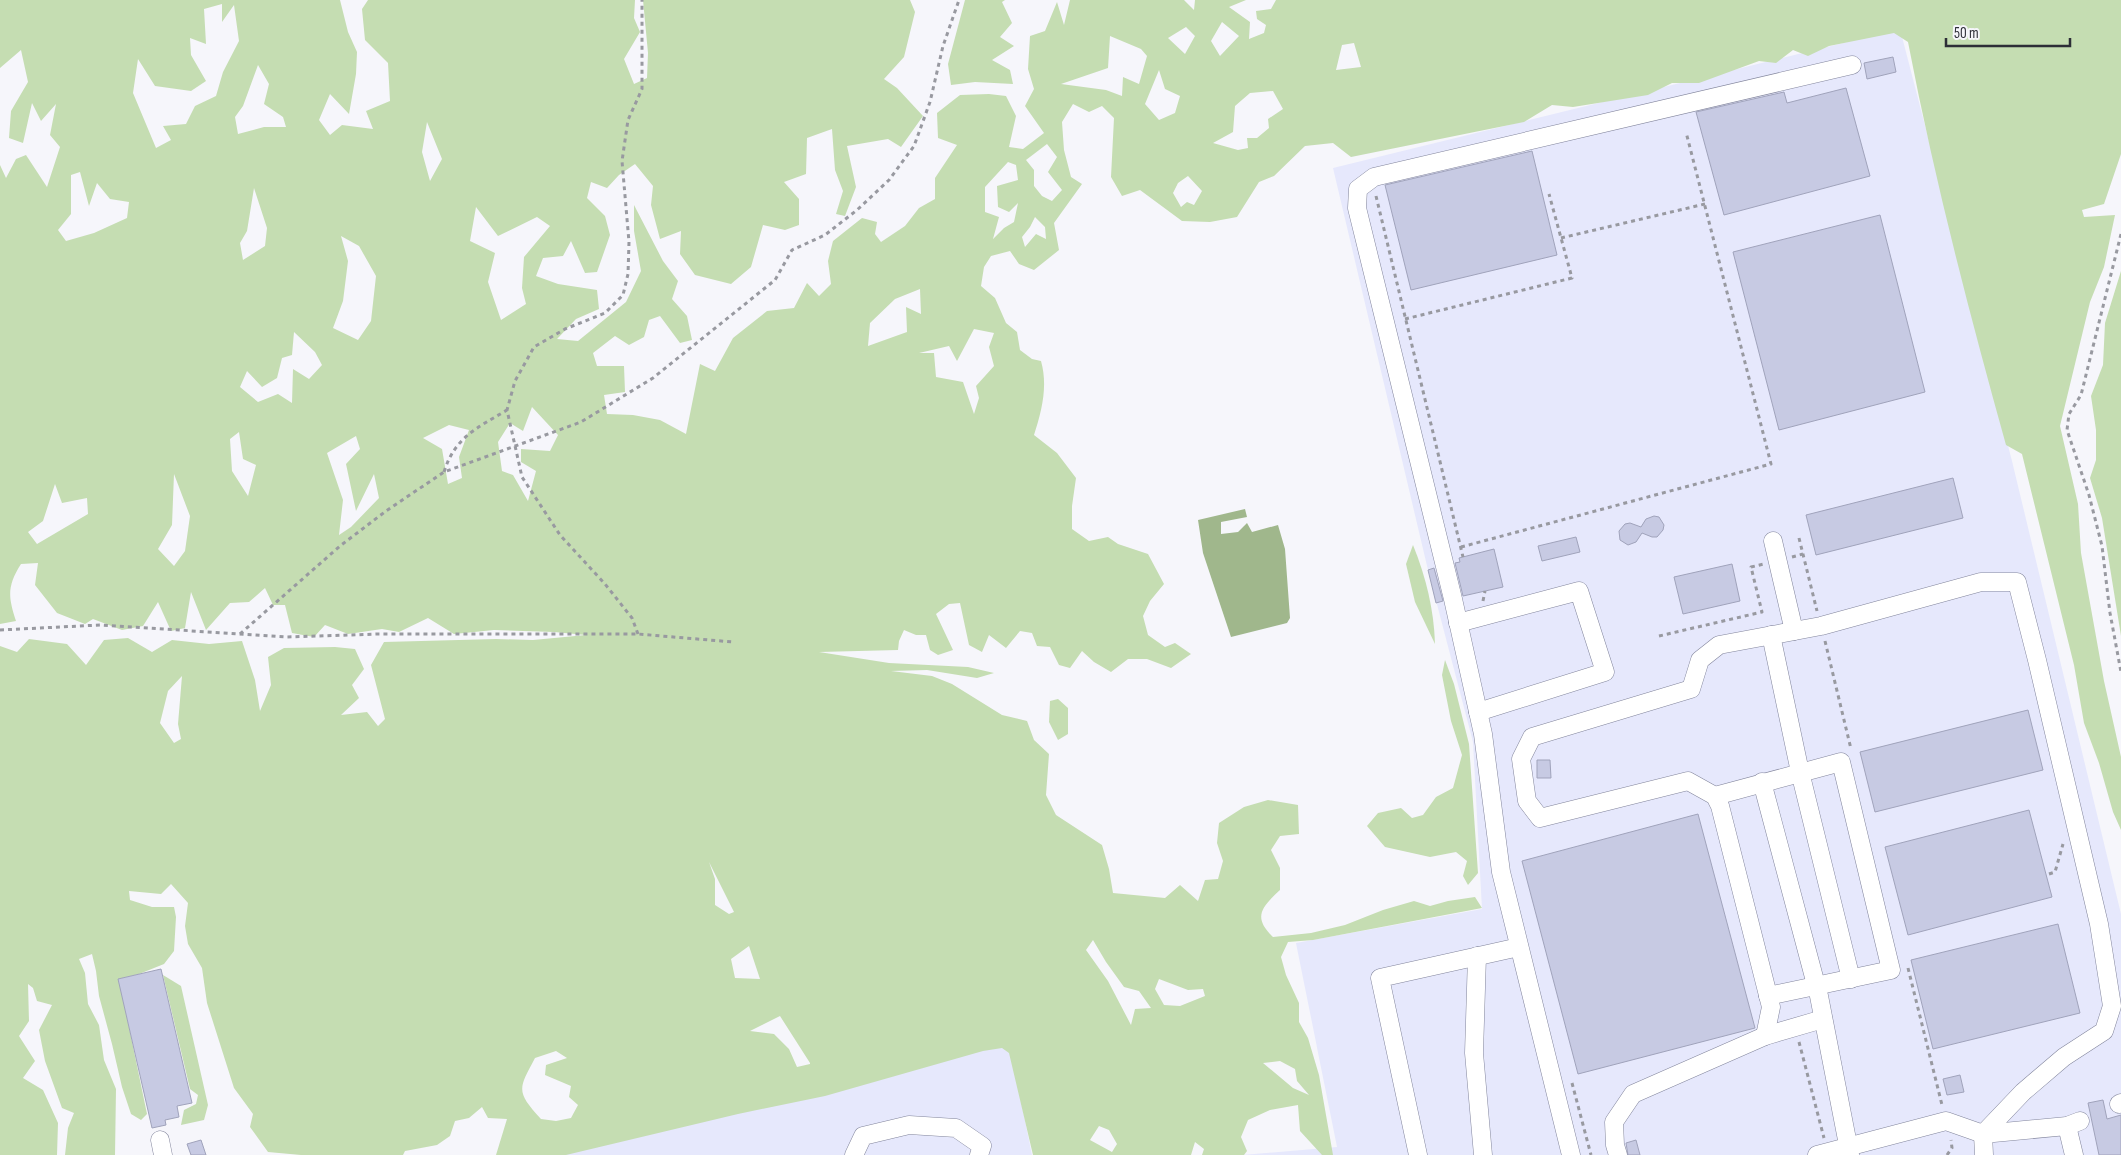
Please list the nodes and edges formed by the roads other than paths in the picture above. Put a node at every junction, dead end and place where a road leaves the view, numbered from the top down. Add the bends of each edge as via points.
1 (1852, 65) dead end
2 (1773, 541) dead end
3 (1458, 622) junction
4 (1794, 631) junction
5 (1771, 635) junction
6 (1478, 712) junction
7 (1800, 772) junction
8 (1762, 782) junction
9 (1715, 796) junction
10 (1519, 947) junction
11 (1476, 956) junction
12 (1852, 979) junction
13 (1816, 986) junction
14 (1768, 996) junction
15 (1822, 1019) junction
16 (1765, 1036) junction
17 (1983, 1134) junction
18 (1849, 1151) edge
19 (1822, 1154) edge
20 (854, 1155) edge
21 (979, 1155) edge
22 (1418, 1155) edge
23 (1483, 1155) edge
24 (1571, 1155) edge
25 (1618, 1155) edge
26 (1984, 1155) edge
27 (2074, 1155) edge

1 - 3 lane via 1374,177 1358,190 1357,208
2 - 4 lane
3 - 6 lane
3 - 6 lane via 1579,591 1605,672
4 - 5 lane
4 - 17 lane via 1981,582 2017,582 2099,924 2112,1006 2104,1031 2057,1063 2023,1092
5 - 7 lane
5 - 9 lane via 1719,645 1700,660 1691,689 1532,737 1522,759 1527,801 1540,818 1688,781
6 - 10 lane via 1501,872
7 - 8 lane
7 - 12 lane
7 - 12 lane via 1841,762 1891,970
8 - 9 lane
8 - 13 lane
9 - 14 lane
10 - 11 lane
10 - 24 lane
11 - 22 lane via 1380,978
11 - 23 lane via 1474,1053
12 - 13 lane
13 - 14 lane
13 - 15 lane
14 - 16 lane via 1771,1007
15 - 16 lane
15 - 18 lane
16 - 25 lane via 1634,1094 1614,1122
17 - 18 lane via 1946,1121
17 - 26 lane
17 - 27 lane via 2073,1124
18 - 19 lane
20 - 21 lane via 863,1136 908,1124 956,1128 982,1146

